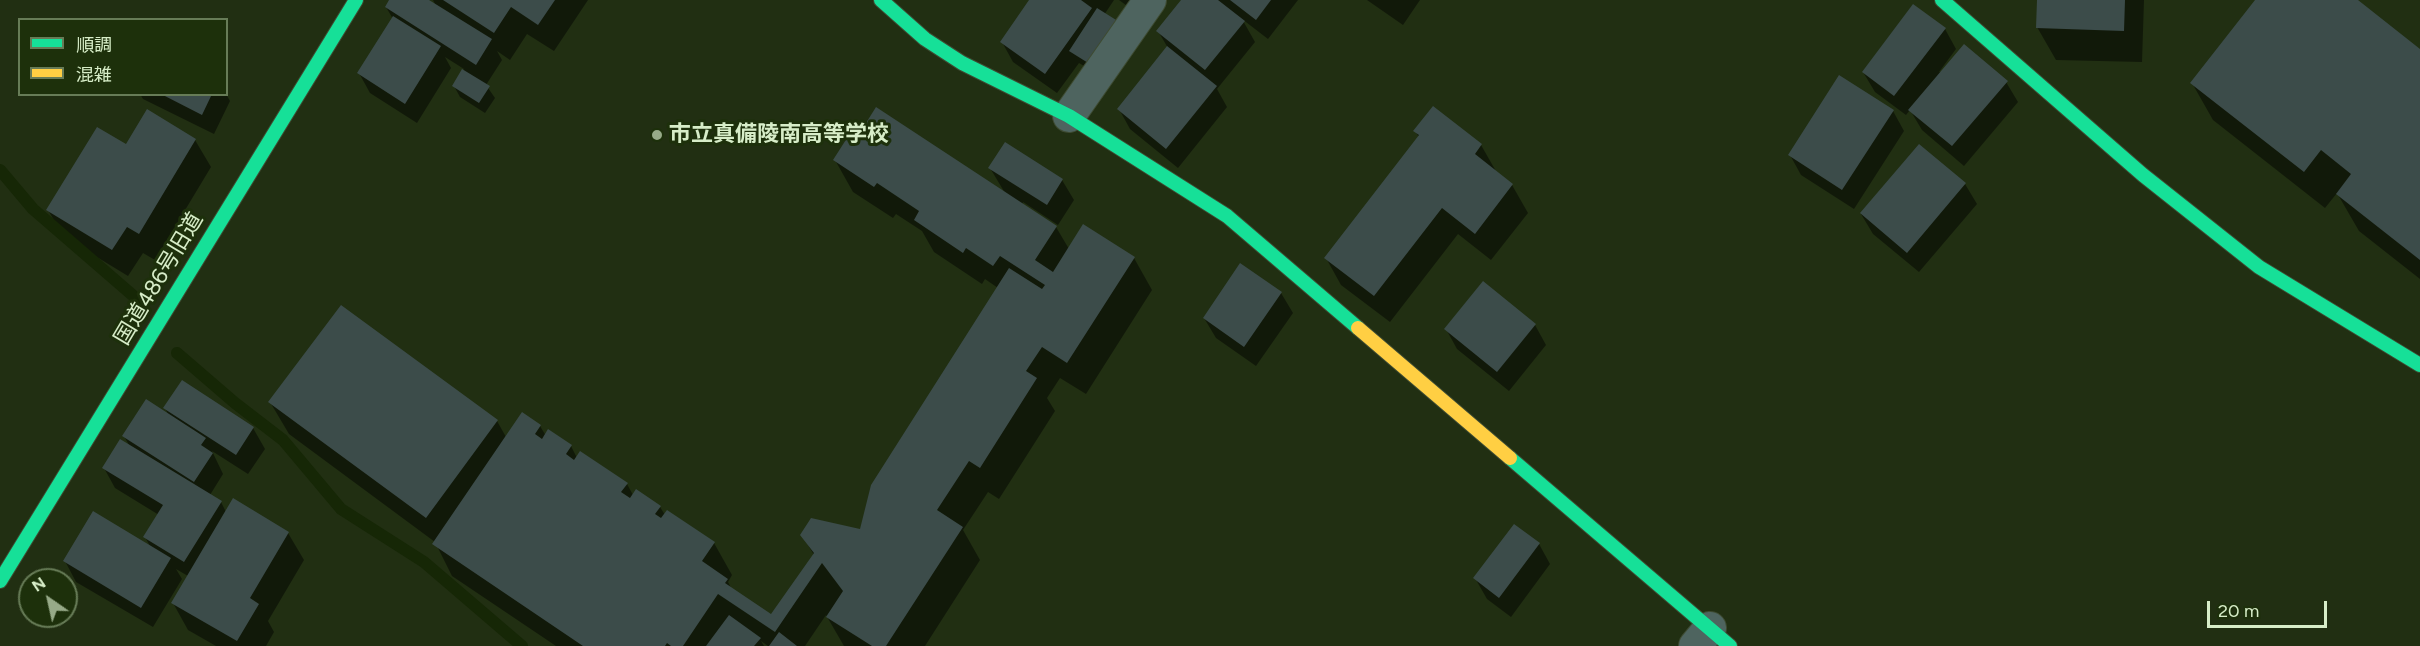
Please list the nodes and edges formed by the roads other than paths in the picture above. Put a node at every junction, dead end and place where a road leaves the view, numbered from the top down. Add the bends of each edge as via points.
1 (356, 0) edge
2 (881, 0) edge
3 (1150, 0) edge
4 (1942, 0) edge
5 (1069, 116) junction
6 (2420, 365) edge
7 (0, 581) edge
8 (1712, 640) edge

1 - 7 street, 国道486号旧道
2 - 5 street via 925,39 962,63
3 - 5 street
4 - 6 street via 2143,175 2259,267
5 - 8 street via 1227,216

